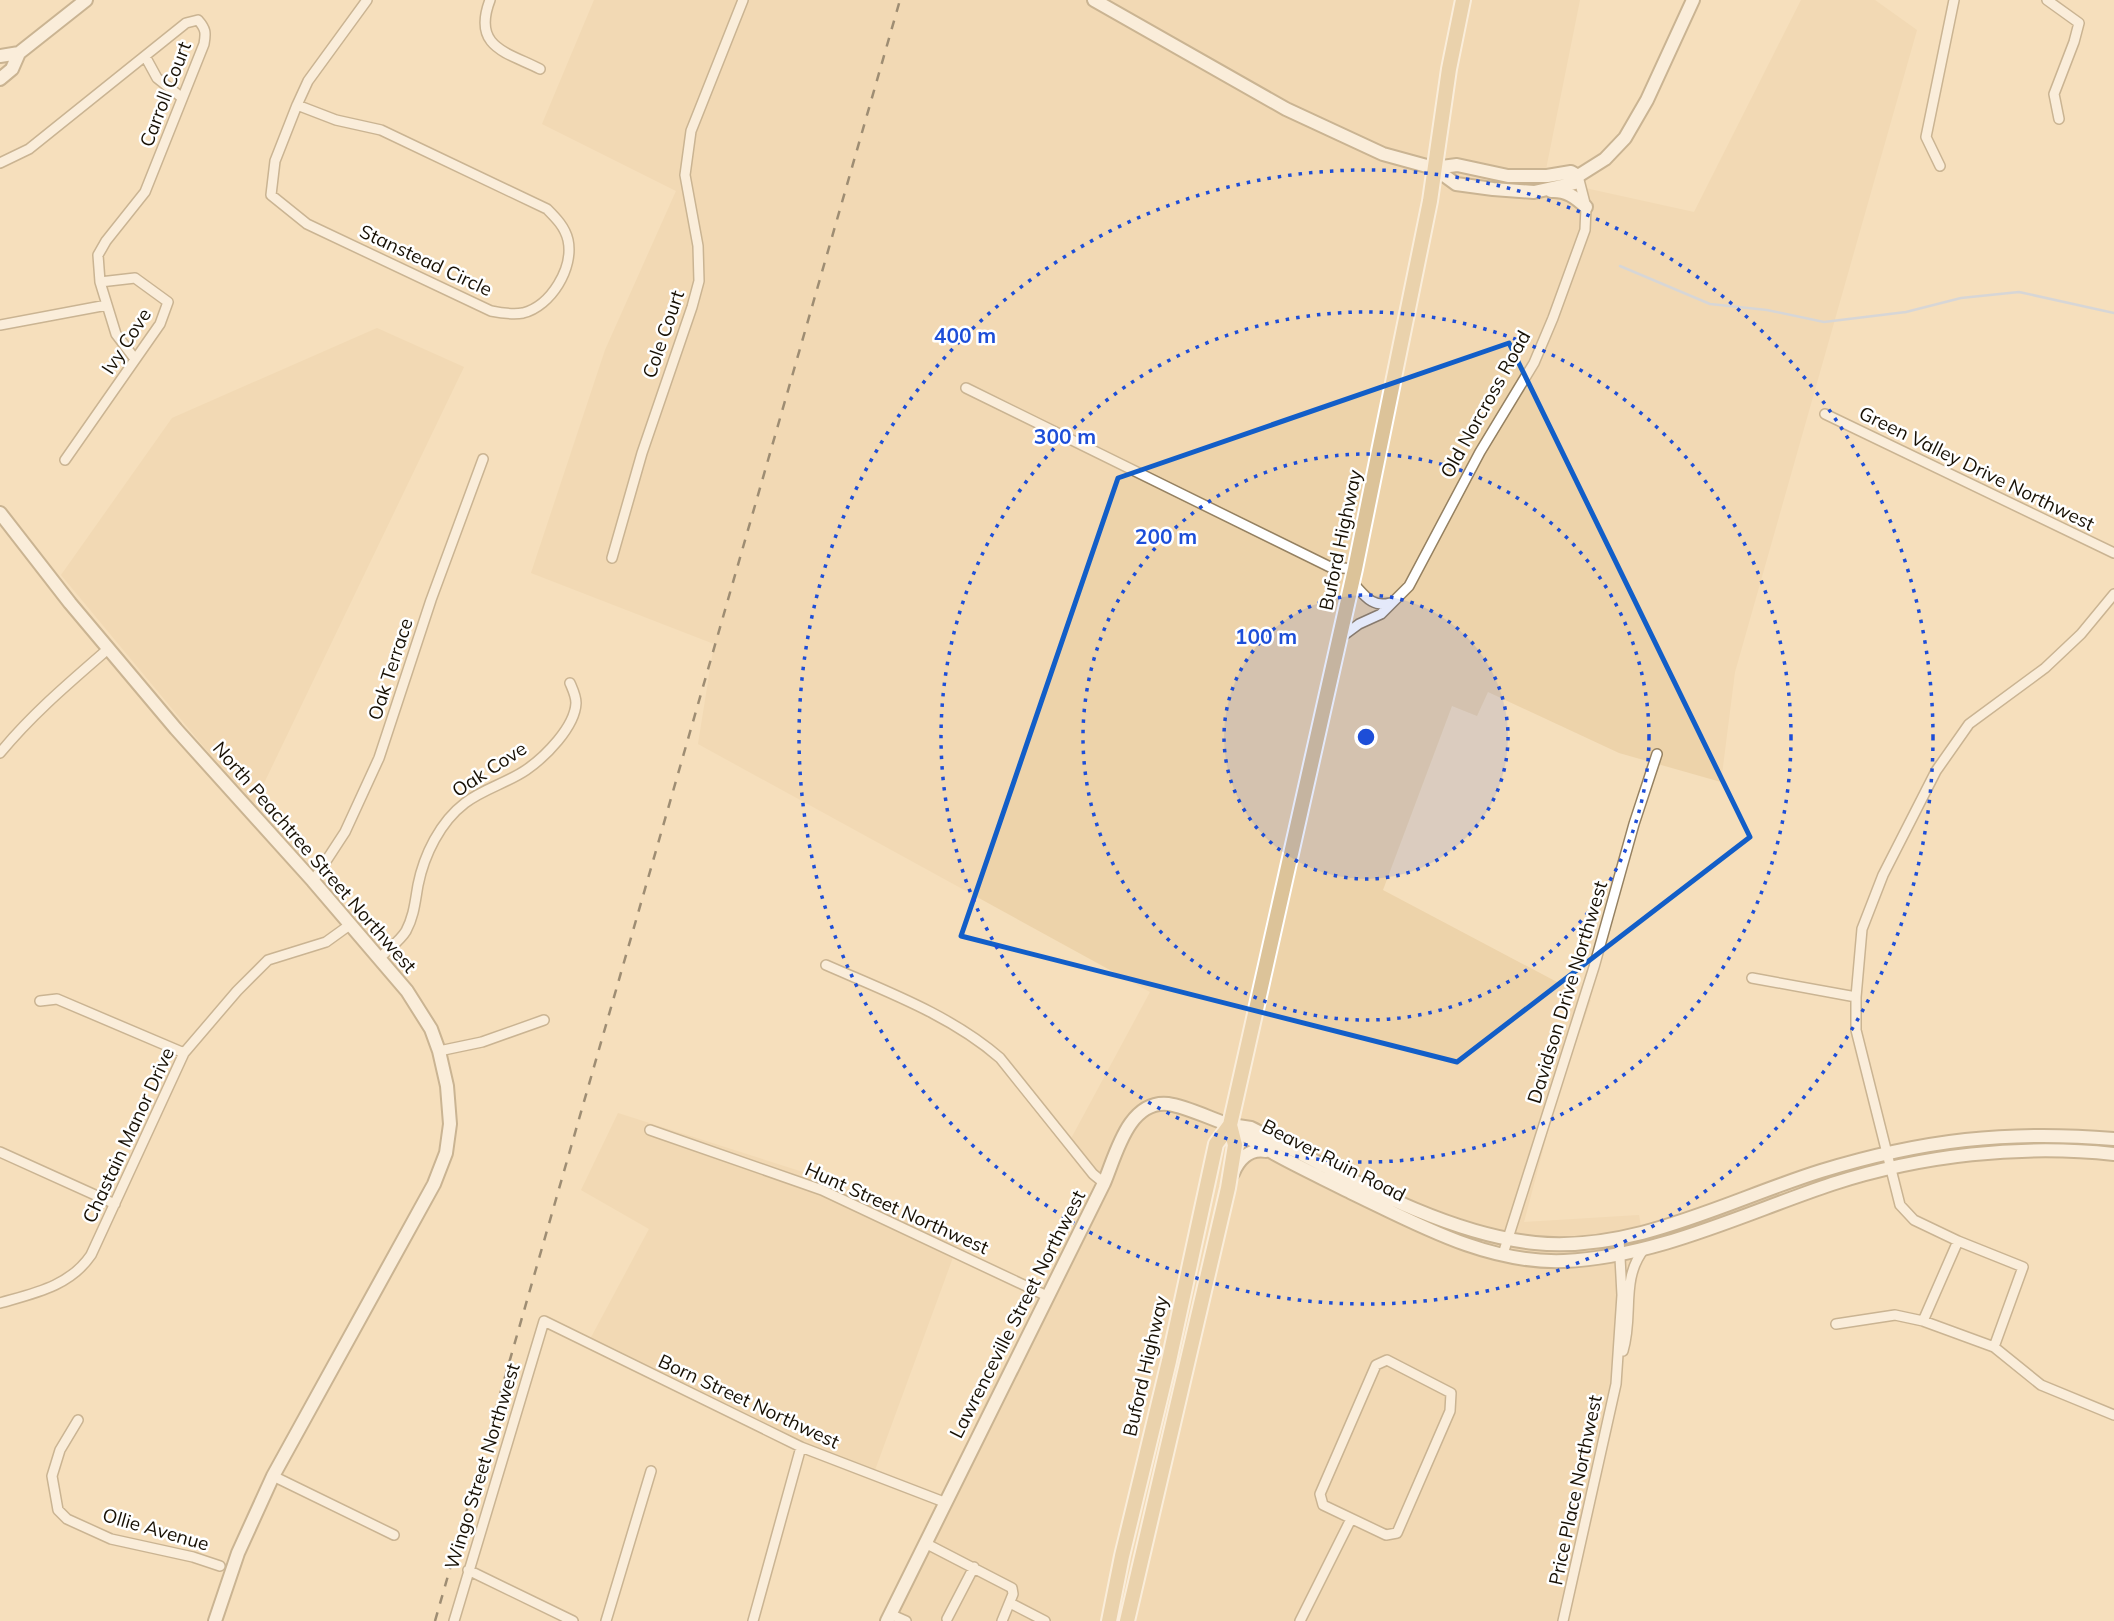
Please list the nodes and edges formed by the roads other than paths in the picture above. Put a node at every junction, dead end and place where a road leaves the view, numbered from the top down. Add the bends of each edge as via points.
1 (86, 0) edge
2 (367, 0) edge
3 (490, 0) edge
4 (743, 0) edge
5 (1094, 0) edge
6 (1463, 0) edge
7 (1693, 0) edge
8 (1954, 0) edge
9 (2047, 0) edge
10 (19, 52) junction
11 (0, 56) edge
12 (145, 56) junction
13 (540, 69) dead end
14 (0, 79) edge
15 (181, 97) junction
16 (297, 105) junction
17 (2059, 119) dead end
18 (0, 163) edge
19 (1940, 166) dead end
20 (1434, 168) junction
21 (1578, 176) junction
22 (1544, 191) junction
23 (1586, 207) junction
24 (100, 282) junction
25 (107, 304) junction
26 (0, 323) edge
27 (135, 359) junction
28 (966, 388) dead end
29 (1825, 414) dead end
30 (484, 459) dead end
31 (65, 460) dead end
32 (0, 513) edge
33 (2114, 553) edge
34 (612, 558) dead end
35 (1354, 575) junction
36 (2114, 594) edge
37 (1391, 603) junction
38 (1339, 638) junction
39 (108, 649) junction
40 (570, 683) dead end
41 (0, 753) edge
42 (1657, 754) dead end
43 (313, 881) junction
44 (351, 924) junction
45 (380, 957) junction
46 (826, 965) dead end
47 (1752, 978) dead end
48 (1856, 997) junction
49 (40, 1001) dead end
50 (544, 1020) dead end
51 (439, 1051) junction
52 (184, 1053) junction
53 (1230, 1125) junction
54 (650, 1130) dead end
55 (2114, 1139) edge
56 (1267, 1151) junction
57 (0, 1152) edge
58 (1887, 1153) junction
59 (2114, 1154) edge
60 (1891, 1169) junction
61 (1104, 1183) junction
62 (1227, 1188) junction
63 (115, 1204) junction
64 (1507, 1238) junction
65 (1619, 1239) junction
66 (1958, 1241) junction
67 (1644, 1248) junction
68 (1503, 1254) junction
69 (1621, 1254) junction
70 (1047, 1296) junction
71 (0, 1303) edge
72 (544, 1321) joint
73 (1923, 1321) junction
74 (1836, 1324) dead end
75 (1994, 1347) junction
76 (1618, 1365) junction
77 (1162, 1386) junction
78 (1180, 1390) junction
79 (2114, 1415) edge
80 (78, 1420) dead end
81 (802, 1447) junction
82 (651, 1471) dead end
83 (273, 1476) junction
84 (944, 1502) junction
85 (1351, 1519) junction
86 (394, 1535) dead end
87 (925, 1543) junction
88 (220, 1566) dead end
89 (974, 1567) junction
90 (468, 1570) junction
91 (1010, 1603) junction
92 (889, 1617) edge
93 (947, 1619) dead end
94 (215, 1621) edge
95 (454, 1621) edge
96 (573, 1621) edge
97 (606, 1621) edge
98 (753, 1621) edge
99 (906, 1621) edge
100 (1002, 1621) edge
101 (1045, 1621) edge
102 (1109, 1621) edge
103 (1127, 1621) edge
104 (1300, 1621) edge
105 (1563, 1621) edge

1 - 10 street
2 - 16 street, Stanstead Circle via 308,81
3 - 13 street via 484,17 488,38
4 - 34 street, Cole Court via 687,148 685,175 698,246 699,281
5 - 20 street via 1299,116 1382,154
6 - 20 main road, Buford Highway
7 - 21 street via 1626,138
8 - 19 street via 1926,137
9 - 17 street via 2079,23 2054,94
10 - 11 street
10 - 14 street via 12,69
12 - 15 street via 158,78
12 - 15 street, Carroll Court via 186,23 198,20 204,26 204,44
12 - 18 street, Carroll Court via 29,149
15 - 24 street, Carroll Court via 145,192 98,255
16 - 16 street, Stanstead Circle via 275,161 271,195 307,224 491,311 524,313 554,291 569,261 568,239 560,221 547,209 381,130
20 - 21 street via 1457,165 1508,176 1571,172
20 - 22 street via 1456,184
20 - 35 main road, Buford Highway
21 - 22 street via 1575,183
21 - 23 street, Old Norcross Road
22 - 23 street via 1559,190
23 - 37 street, Old Norcross Road via 1585,230 1534,363 1480,452 1409,586
24 - 25 street, Carroll Court
24 - 27 street, Ivy Cove via 135,278 168,302 160,324
25 - 26 street
25 - 27 street, Carroll Court via 116,334
27 - 31 street, Ivy Cove
28 - 35 street
29 - 33 street, Green Valley Drive Northwest
30 - 43 street, Oak Terrace via 379,758 345,832
32 - 39 street, North Peachtree Street Northwest
35 - 37 street via 1373,604
35 - 38 main road, Buford Highway
36 - 48 street via 2045,668 1969,724 1936,771 1883,875 1862,929
37 - 38 street, Old Norcross Road via 1381,614
38 - 53 main road, Buford Highway
39 - 41 street via 55,695
39 - 43 street, North Peachtree Street Northwest
40 - 45 street, Oak Cove via 577,700 575,712 560,738 526,770 466,803 443,824 418,884 414,913 404,934
42 - 64 street, Davidson Drive Northwest via 1543,1134
43 - 44 street, North Peachtree Street Northwest
44 - 45 street, North Peachtree Street Northwest
44 - 52 street, Chastain Manor Drive via 326,942 268,960
45 - 51 street, North Peachtree Street Northwest via 431,1029
46 - 61 street via 973,1035 1000,1058
47 - 48 street
48 - 58 street via 1856,1030
49 - 52 street via 57,999
50 - 51 street via 482,1042
51 - 83 street, North Peachtree Street Northwest via 450,1124 446,1153 434,1184
52 - 63 street, Chastain Manor Drive
53 - 56 street, Beaver Ruin Road
53 - 61 street, Lawrenceville Street Northwest via 1167,1104 1149,1107 1130,1124
53 - 62 main road, Buford Highway via 1235,1146
53 - 64 street, Beaver Ruin Road via 1251,1128 1453,1224
53 - 77 main road, Buford Highway via 1216,1144
54 - 70 street, Hunt Street Northwest via 822,1189
55 - 58 street, Beaver Ruin Road via 2010,1135
56 - 62 street via 1258,1149 1237,1163
56 - 68 street, Beaver Ruin Road via 1435,1233
57 - 63 street
58 - 60 street
58 - 65 street, Beaver Ruin Road
59 - 60 street, Beaver Ruin Road via 2007,1152
60 - 66 street via 1900,1205 1914,1220
60 - 67 street, Beaver Ruin Road via 1832,1184
61 - 70 street, Lawrenceville Street Northwest
62 - 78 main road, Buford Highway
63 - 71 street, Chastain Manor Drive via 80,1270 45,1289
64 - 65 street, Beaver Ruin Road via 1536,1243
64 - 68 street, Davidson Drive Northwest
65 - 69 street, Price Place Northwest
66 - 73 street
66 - 75 street via 2023,1267
67 - 69 street, Beaver Ruin Road
67 - 76 street, Price Place Northwest via 1630,1276 1629,1325
68 - 69 street, Beaver Ruin Road via 1563,1261
69 - 76 street, Price Place Northwest
70 - 84 street, Lawrenceville Street Northwest
72 - 81 street, Born Street Northwest
72 - 90 street, Wingo Street Northwest
73 - 74 street via 1895,1315
73 - 75 street
75 - 79 street via 2041,1385
76 - 105 street, Price Place Northwest
77 - 78 main road
77 - 102 main road, Buford Highway
78 - 103 main road, Buford Highway
80 - 88 street, Ollie Avenue via 60,1450 52,1476 58,1510 111,1539
81 - 84 street, Born Street Northwest
81 - 98 street
82 - 97 street
83 - 86 street
83 - 94 street, North Peachtree Street Northwest via 238,1553
84 - 87 street, Lawrenceville Street Northwest
85 - 85 street via 1386,1535 1397,1533 1450,1411 1451,1393 1387,1360 1376,1366 1320,1494 1323,1505
85 - 104 street
87 - 89 street
87 - 92 street, Lawrenceville Street Northwest
89 - 91 street via 1010,1585
89 - 93 street
90 - 95 street, Wingo Street Northwest
90 - 96 street
91 - 100 street
91 - 101 street
92 - 99 street

